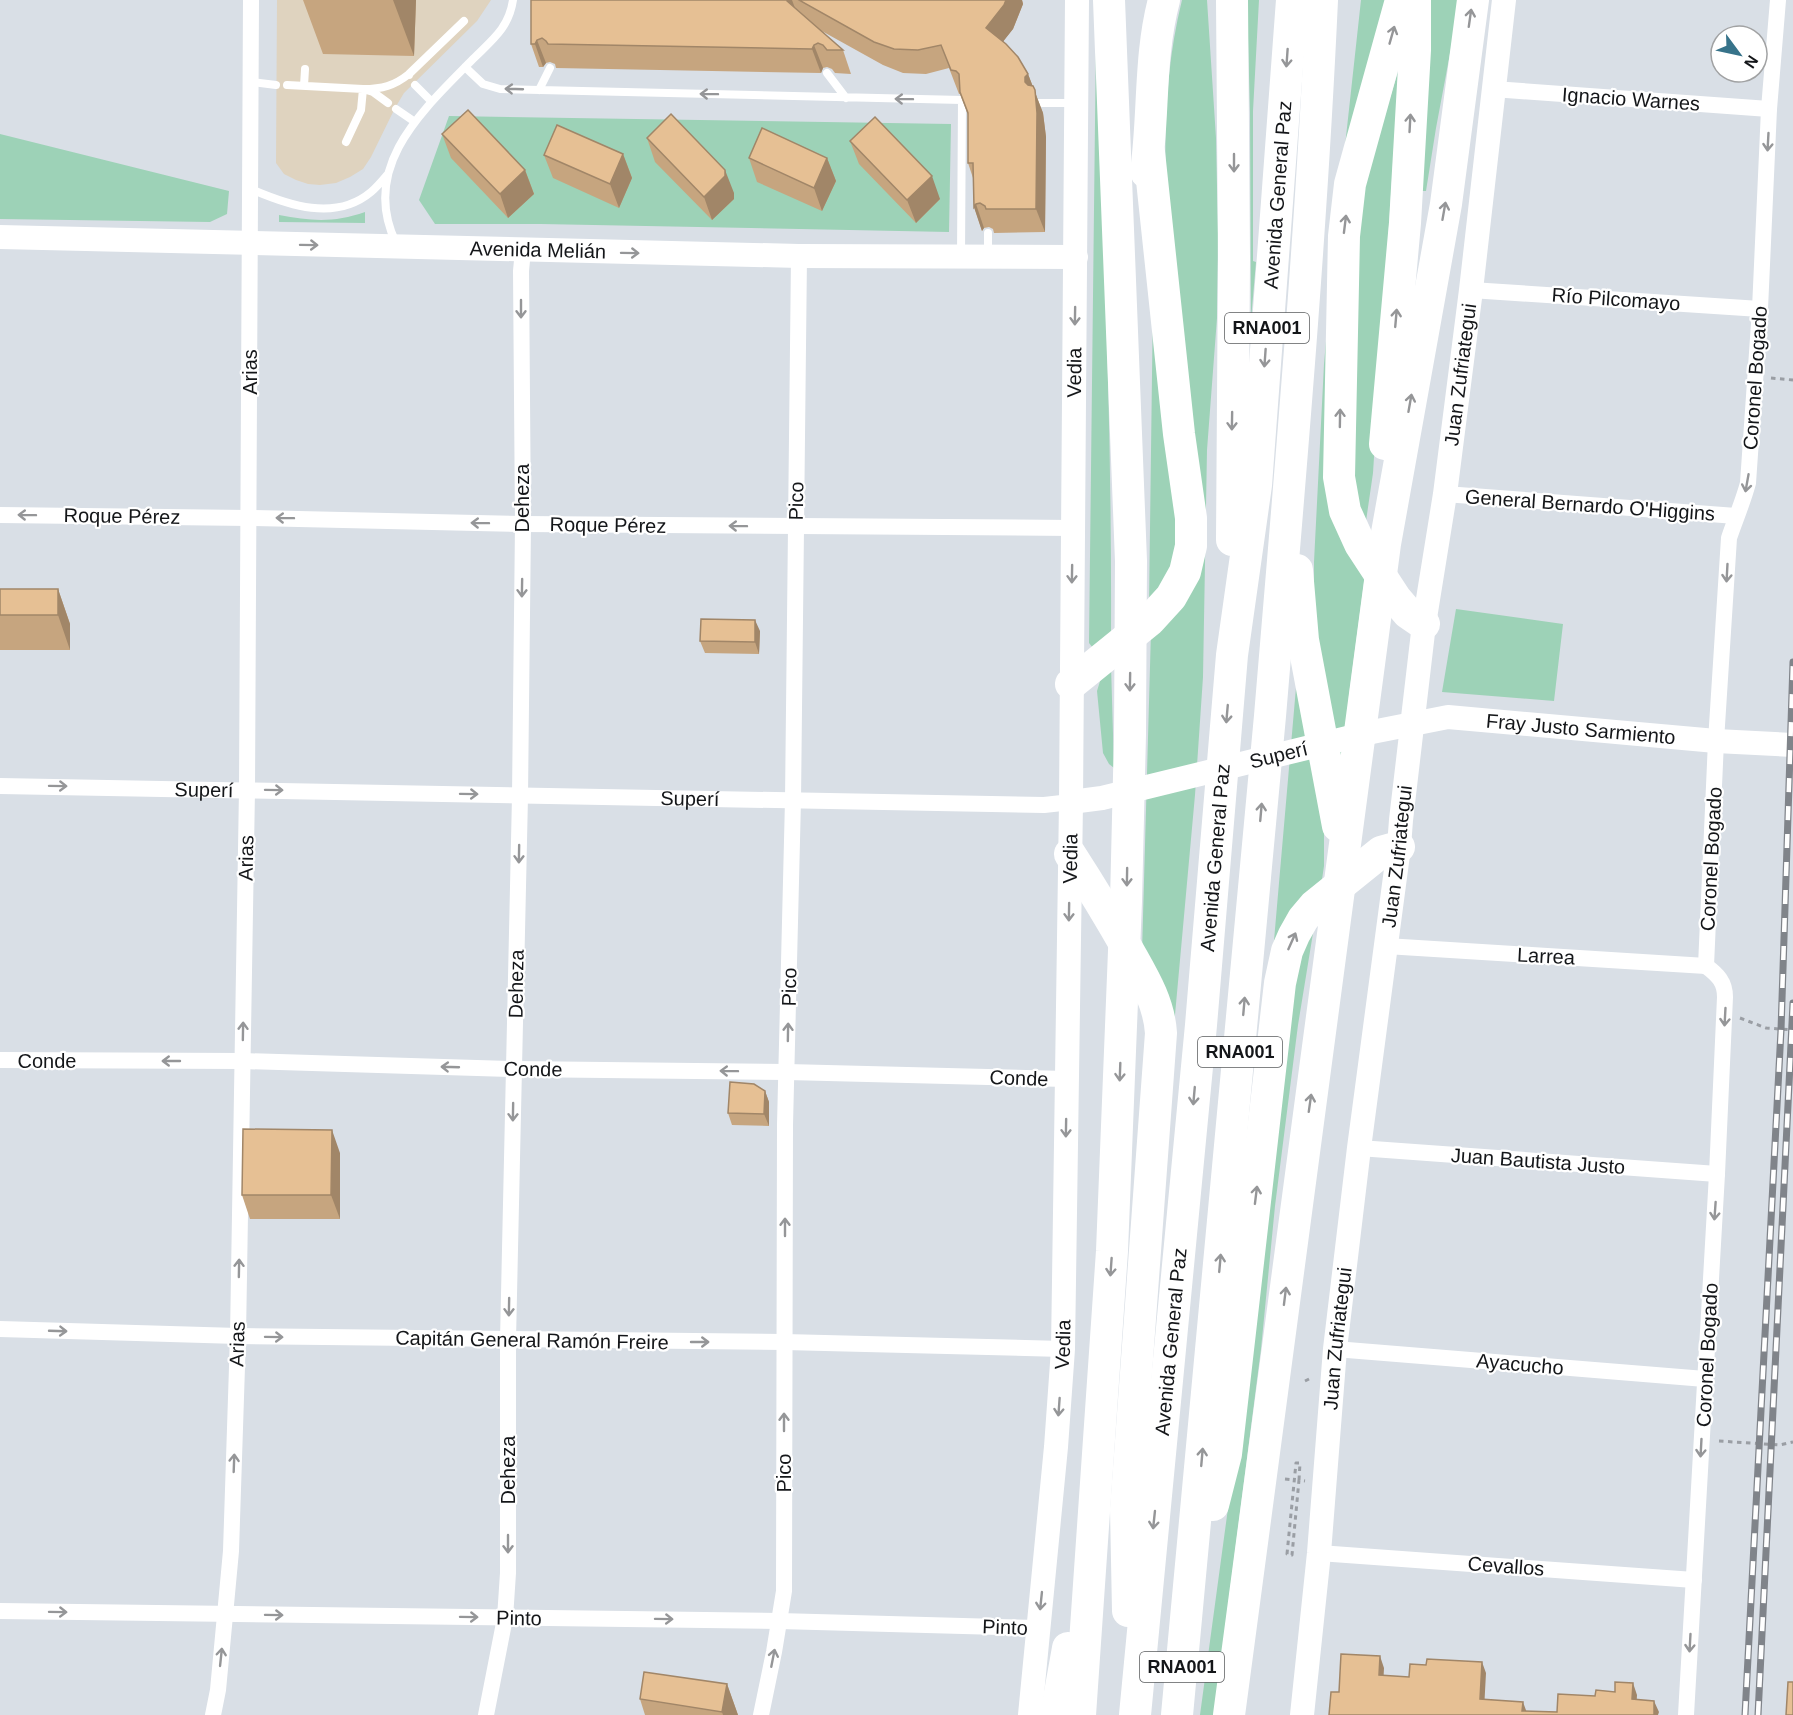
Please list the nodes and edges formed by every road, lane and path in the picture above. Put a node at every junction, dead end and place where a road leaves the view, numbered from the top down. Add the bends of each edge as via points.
1 (252, 0) edge
2 (513, 0) edge
3 (1077, 0) edge
4 (1109, 0) edge
5 (1127, 0) edge
6 (1164, 0) edge
7 (1217, 0) edge
8 (1232, 0) edge
9 (1292, 0) edge
10 (1322, 0) edge
11 (1343, 0) edge
12 (1401, 0) edge
13 (1415, 0) edge
14 (1473, 0) edge
15 (1504, 0) edge
16 (1778, 0) edge
17 (464, 21) dead end
18 (465, 67) junction
19 (550, 68) dead end
20 (305, 69) dead end
21 (827, 73) dead end
22 (252, 82) junction
23 (276, 85) dead end
24 (287, 85) dead end
25 (415, 85) dead end
26 (304, 86) junction
27 (363, 89) junction
28 (1493, 89) junction
29 (539, 90) junction
30 (846, 98) junction
31 (431, 101) junction
32 (388, 103) dead end
33 (1039, 103) edge
34 (1077, 103) junction
35 (396, 109) dead end
36 (1769, 109) junction
37 (1234, 117) junction
38 (414, 122) junction
39 (1316, 136) junction
40 (346, 142) dead end
41 (1149, 152) junction
42 (387, 175) junction
43 (251, 189) junction
44 (1118, 214) junction
45 (0, 237) edge
46 (250, 244) junction
47 (398, 246) junction
48 (523, 250) junction
49 (799, 256) junction
50 (961, 256) junction
51 (1076, 257) junction
52 (1471, 290) junction
53 (1760, 309) junction
54 (1290, 483) junction
55 (1444, 494) junction
56 (0, 514) edge
57 (1736, 516) junction
58 (249, 518) junction
59 (523, 524) junction
60 (796, 527) junction
61 (1073, 528) junction
62 (1372, 544) junction
63 (1131, 561) junction
64 (1424, 624) junction
65 (1232, 655) junction
66 (1071, 684) junction
67 (1413, 724) junction
68 (1372, 732) joint
69 (1716, 741) junction
70 (1793, 745) edge
71 (0, 786) edge
72 (247, 789) junction
73 (520, 796) junction
74 (793, 800) junction
75 (1071, 802) junction
76 (1399, 847) junction
77 (1070, 854) junction
78 (1346, 875) junction
79 (1386, 946) junction
80 (1706, 966) junction
81 (1725, 1011) junction
82 (1793, 1030) edge
83 (0, 1060) edge
84 (243, 1061) junction
85 (514, 1068) junction
86 (787, 1072) junction
87 (1066, 1079) junction
88 (1359, 1148) junction
89 (1717, 1174) junction
90 (0, 1329) edge
91 (238, 1336) junction
92 (508, 1340) junction
93 (784, 1342) junction
94 (1063, 1349) junction
95 (1335, 1349) junction
96 (1705, 1379) junction
97 (1728, 1442) dead end
98 (1793, 1442) edge
99 (1297, 1482) junction
100 (1312, 1482) dead end
101 (1095, 1509) junction
102 (1254, 1531) junction
103 (1319, 1553) junction
104 (1694, 1580) junction
105 (0, 1611) edge
106 (226, 1615) junction
107 (505, 1618) junction
108 (1186, 1620) junction
109 (779, 1621) junction
110 (1038, 1628) junction
111 (213, 1715) edge
112 (486, 1715) edge
113 (762, 1715) edge
114 (1030, 1715) edge
115 (1056, 1715) edge
116 (1080, 1715) edge
117 (1130, 1715) edge
118 (1135, 1715) edge
119 (1177, 1715) edge
120 (1229, 1715) edge
121 (1248, 1715) edge
122 (1302, 1715) edge
123 (1686, 1715) edge

1 - 22 street, Arias
2 - 18 lane via 507,22
3 - 34 street, Vedia
4 - 44 highway
5 - 44 highway
6 - 41 highway via 1155,56
7 - 37 highway
8 - 37 highway
9 -> 65 highway, Avenida General Paz / RNA001 via 1256,485
10 - 39 highway, Avenida General Paz / RNA001
11 - 39 highway
62 -> 12 highway via 1345,511 1339,477 1344,236 1350,184
62 -> 13 highway via 1405,223
62 -> 14 highway via 1446,204
15 - 28 street, Juan Zufriategui
16 - 36 street, Coronel Bogado
17 - 27 lane via 409,75 394,85
29 -> 18 lane via 500,89 483,84
18 - 31 lane
19 - 29 lane
20 - 26 lane
21 - 30 lane
22 - 23 lane
22 - 43 street, Arias
24 - 26 lane
25 - 31 lane
26 - 27 lane
27 - 32 lane
27 - 40 lane via 361,110
28 - 36 street, Ignacio Warnes
28 - 52 street, Juan Zufriategui
30 -> 29 lane
50 -> 30 lane via 962,100
31 - 38 lane
33 - 34 lane
34 - 51 street, Vedia
35 - 38 lane
36 -> 53 street, Coronel Bogado
37 -> 65 highway
38 - 42 lane
39 - 54 highway, Avenida General Paz / RNA001
41 - 63 highway via 1143,198 1138,506
41 - 66 highway via 1191,546 1185,572 1171,597 1150,620
42 - 43 lane via 370,193 329,208 303,208
42 - 47 lane via 386,218
43 - 46 street, Arias
44 - 63 highway
45 - 46 street, Avenida Melián
46 -> 47 street, Avenida Melián
46 - 58 street, Arias
47 - 48 street, Avenida Melián
48 -> 49 street, Avenida Melián
48 -> 59 street, Deheza
49 - 50 street, Avenida Melián
49 - 60 street, Pico
50 - 51 street, Avenida Melián via 988,244
51 -> 61 street, Vedia
52 - 53 street, Río Pilcomayo
52 - 55 street, Juan Zufriategui
53 -> 57 street, Coronel Bogado via 1748,483
54 - 78 highway via 1303,640
108 -> 54 highway, Avenida General Paz / RNA001
55 - 57 street, General Bernardo O'Higgins
55 - 64 street, Juan Zufriategui
58 -> 56 street, Roque Pérez
57 -> 69 street, Coronel Bogado via 1729,538
59 -> 58 street, Roque Pérez
58 - 72 street, Arias
60 -> 59 street, Roque Pérez
59 -> 73 street, Deheza
60 - 61 street, Roque Pérez
60 - 74 street, Pico
61 -> 66 street, Vedia
62 - 64 highway via 1396,599
62 - 78 highway
63 -> 101 highway via 1126,900 1112,1251
64 - 67 street, Juan Zufriategui
65 -> 118 highway, Avenida General Paz / RNA001
66 - 75 street, Vedia
67 - 68 street, Fray Justo Sarmiento
67 - 69 street, Fray Justo Sarmiento via 1448,717
67 - 76 street, Juan Zufriategui
68 - 75 street, Superí via 1102,798
69 - 70 street, Fray Justo Sarmiento
69 - 80 street, Coronel Bogado
71 -> 72 street, Superí
72 -> 73 street, Superí
84 -> 72 street, Arias
73 - 74 street, Superí
73 -> 85 street, Deheza
74 - 75 street, Superí via 1044,805
86 -> 74 street, Pico
75 - 77 street, Vedia
76 - 78 highway via 1381,852
76 - 79 street, Juan Zufriategui
77 -> 87 street, Vedia
77 - 117 highway via 1149,986 1161,1033 1126,1509
102 -> 78 highway via 1303,1153
108 -> 78 highway via 1226,1454 1280,983 1287,951 1303,919
79 - 80 street, Larrea
79 - 88 street, Juan Zufriategui
80 - 81 street, Coronel Bogado via 1725,987
81 - 82 path via 1766,1028
81 -> 89 street, Coronel Bogado
84 -> 83 street, Conde
85 -> 84 street, Conde
91 -> 84 street, Arias
86 -> 85 street, Conde
85 -> 92 street, Deheza
86 - 87 street, Conde
93 -> 86 street, Pico
87 -> 94 street, Vedia
88 - 89 street, Juan Bautista Justo
88 - 95 street, Juan Zufriategui
89 -> 96 street, Coronel Bogado
90 -> 91 street, Capitán General Ramón Freire
91 -> 92 street, Capitán General Ramón Freire
106 -> 91 street, Arias
92 -> 93 street, Capitán General Ramón Freire
92 -> 107 street, Deheza
93 - 94 street, Capitán General Ramón Freire
109 -> 93 street, Pico via 784,1591
94 -> 110 street, Vedia
95 - 96 street, Ayacucho
95 - 103 street, Juan Zufriategui
96 -> 104 street, Coronel Bogado
97 - 98 path
99 - 99 path via 1300,1463 1296,1463
99 - 99 path via 1292,1555 1287,1554
99 - 100 path
101 - 115 highway
101 - 116 highway
102 - 120 highway
102 - 121 highway
103 - 104 street, Cevallos
103 - 122 street, Juan Zufriategui
104 -> 123 street, Coronel Bogado
105 -> 106 street, Pinto
106 -> 107 street, Pinto
111 -> 106 street, Arias
107 -> 109 street, Pinto
107 - 112 street, Deheza
108 - 119 highway, Avenida General Paz / RNA001
109 - 110 street, Pinto
113 -> 109 street, Pico
110 - 114 street, Vedia

